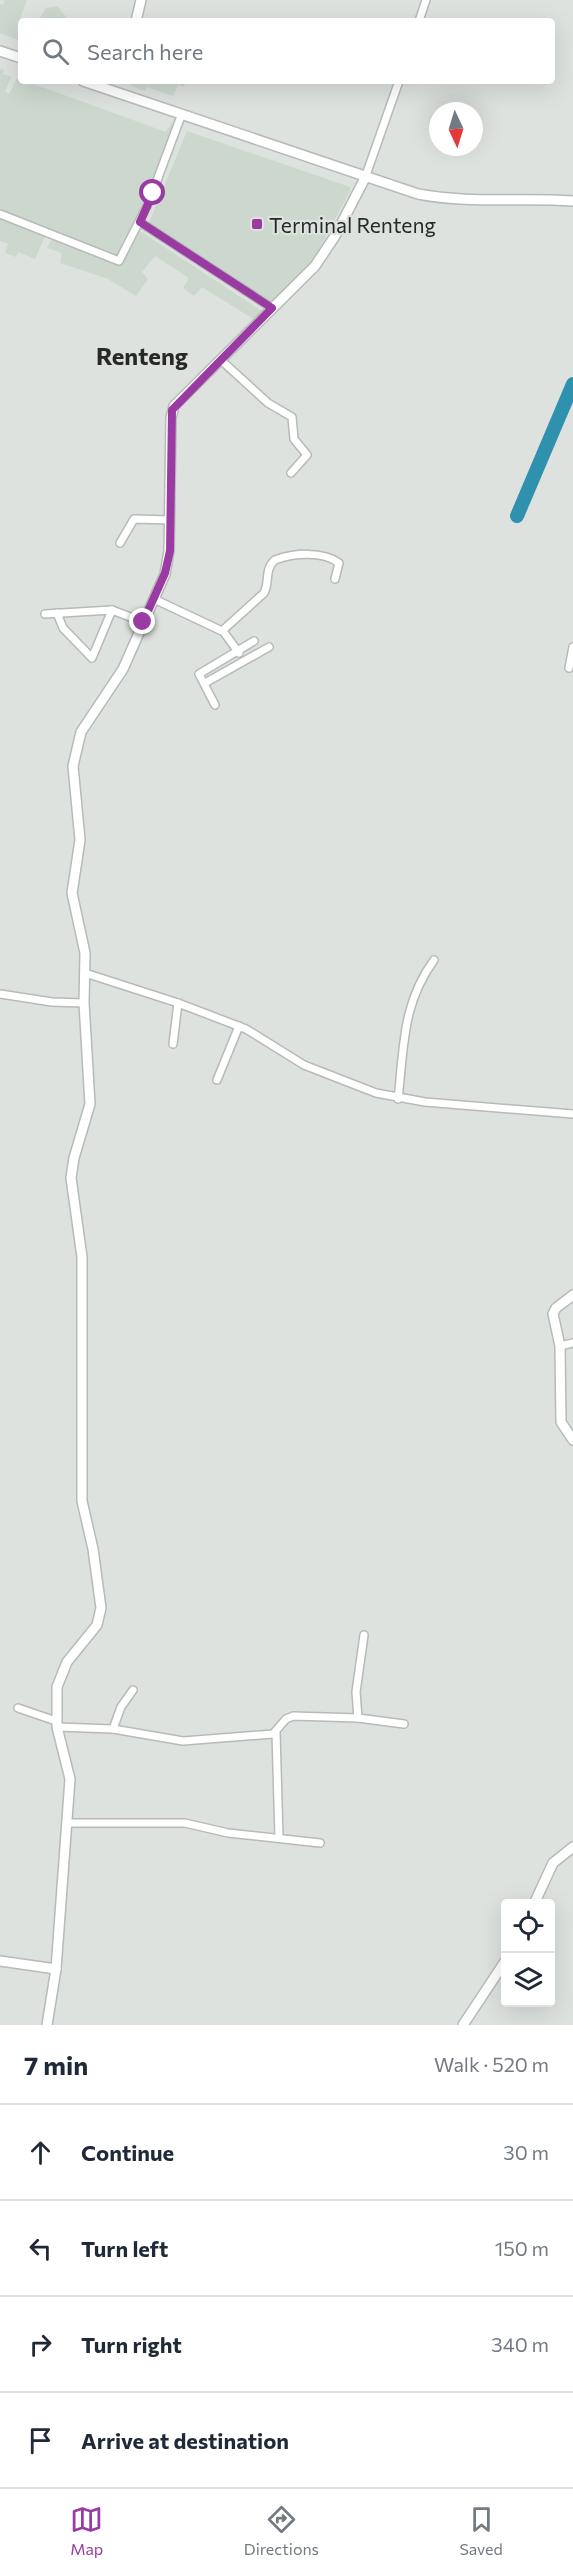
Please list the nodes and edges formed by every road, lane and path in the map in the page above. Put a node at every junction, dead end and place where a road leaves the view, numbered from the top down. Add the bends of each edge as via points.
1 (141, 0) edge
2 (426, 0) edge
3 (137, 18) edge
4 (420, 18) edge
5 (0, 51) edge
6 (18, 57) edge
7 (92, 84) edge
8 (119, 84) edge
9 (398, 84) edge
10 (117, 93) junction
11 (181, 116) junction
12 (365, 178) junction
13 (573, 201) edge
14 (0, 214) edge
15 (140, 222) junction
16 (272, 308) junction
17 (222, 361) junction
18 (291, 474) dead end
19 (170, 520) junction
20 (120, 543) dead end
21 (335, 579) dead end
22 (154, 599) junction
23 (112, 610) junction
24 (57, 613) junction
25 (45, 614) dead end
26 (143, 622) junction
27 (223, 631) junction
28 (254, 641) dead end
29 (269, 647) dead end
30 (573, 647) edge
31 (238, 651) junction
32 (244, 660) junction
33 (569, 668) dead end
34 (205, 684) junction
35 (215, 705) dead end
36 (434, 960) dead end
37 (85, 973) junction
38 (0, 994) edge
39 (178, 1003) junction
40 (84, 1004) junction
41 (239, 1026) junction
42 (173, 1044) dead end
43 (217, 1080) dead end
44 (398, 1099) junction
45 (573, 1114) edge
46 (573, 1295) edge
47 (573, 1343) edge
48 (560, 1346) junction
49 (573, 1440) edge
50 (364, 1635) dead end
51 (133, 1690) dead end
52 (18, 1708) dead end
53 (358, 1718) junction
54 (56, 1724) junction
55 (404, 1724) dead end
56 (113, 1729) junction
57 (276, 1733) junction
58 (67, 1823) junction
59 (279, 1837) junction
60 (320, 1843) dead end
61 (573, 1847) edge
62 (536, 1899) edge
63 (0, 1961) edge
64 (501, 1968) edge
65 (56, 1969) junction
66 (47, 2025) edge
67 (463, 2025) edge

1 - 3 street
2 - 4 street
5 - 6 street
7 - 10 street
8 - 10 street
9 - 12 street
10 - 11 street
11 - 12 street
11 - 15 street
12 - 13 street via 447,200
12 - 16 street via 336,236 315,266
14 - 15 street via 119,261
15 - 16 street
16 - 17 street
17 - 18 street via 268,403 292,417 294,439 307,455
17 - 19 street via 172,410
19 - 20 street via 134,519
19 - 22 street via 168,563
21 - 27 street via 340,564 324,555 275,560 268,570 264,593
22 - 26 street
22 - 27 street
23 - 24 street
23 - 24 street via 92,658 63,628
23 - 26 street
24 - 25 street
26 - 37 street via 112,688 81,732 74,753 80,840 72,893 84,941
27 - 31 street
28 - 31 street
29 - 32 street
30 - 33 street
31 - 32 street
31 - 34 street via 200,674
32 - 34 street
34 - 35 street
36 - 44 street via 419,982 406,1020
37 - 39 street
37 - 40 street
38 - 40 street
39 - 41 street
39 - 42 street
40 - 54 street via 90,1104 71,1178 82,1257 82,1501 101,1608 97,1625 62,1674 57,1687
41 - 43 street
41 - 44 street via 315,1071
44 - 45 street
46 - 48 street via 554,1312
47 - 48 street
48 - 49 street via 561,1422
50 - 53 street via 356,1692
51 - 56 street
52 - 54 street
53 - 55 street
53 - 57 street via 293,1716
54 - 56 street
54 - 58 street via 70,1772
56 - 57 street via 183,1741
57 - 59 street
58 - 59 street via 185,1823 228,1833
58 - 65 street
59 - 60 street
61 - 62 street via 553,1863
63 - 65 street
64 - 67 street
65 - 66 street

